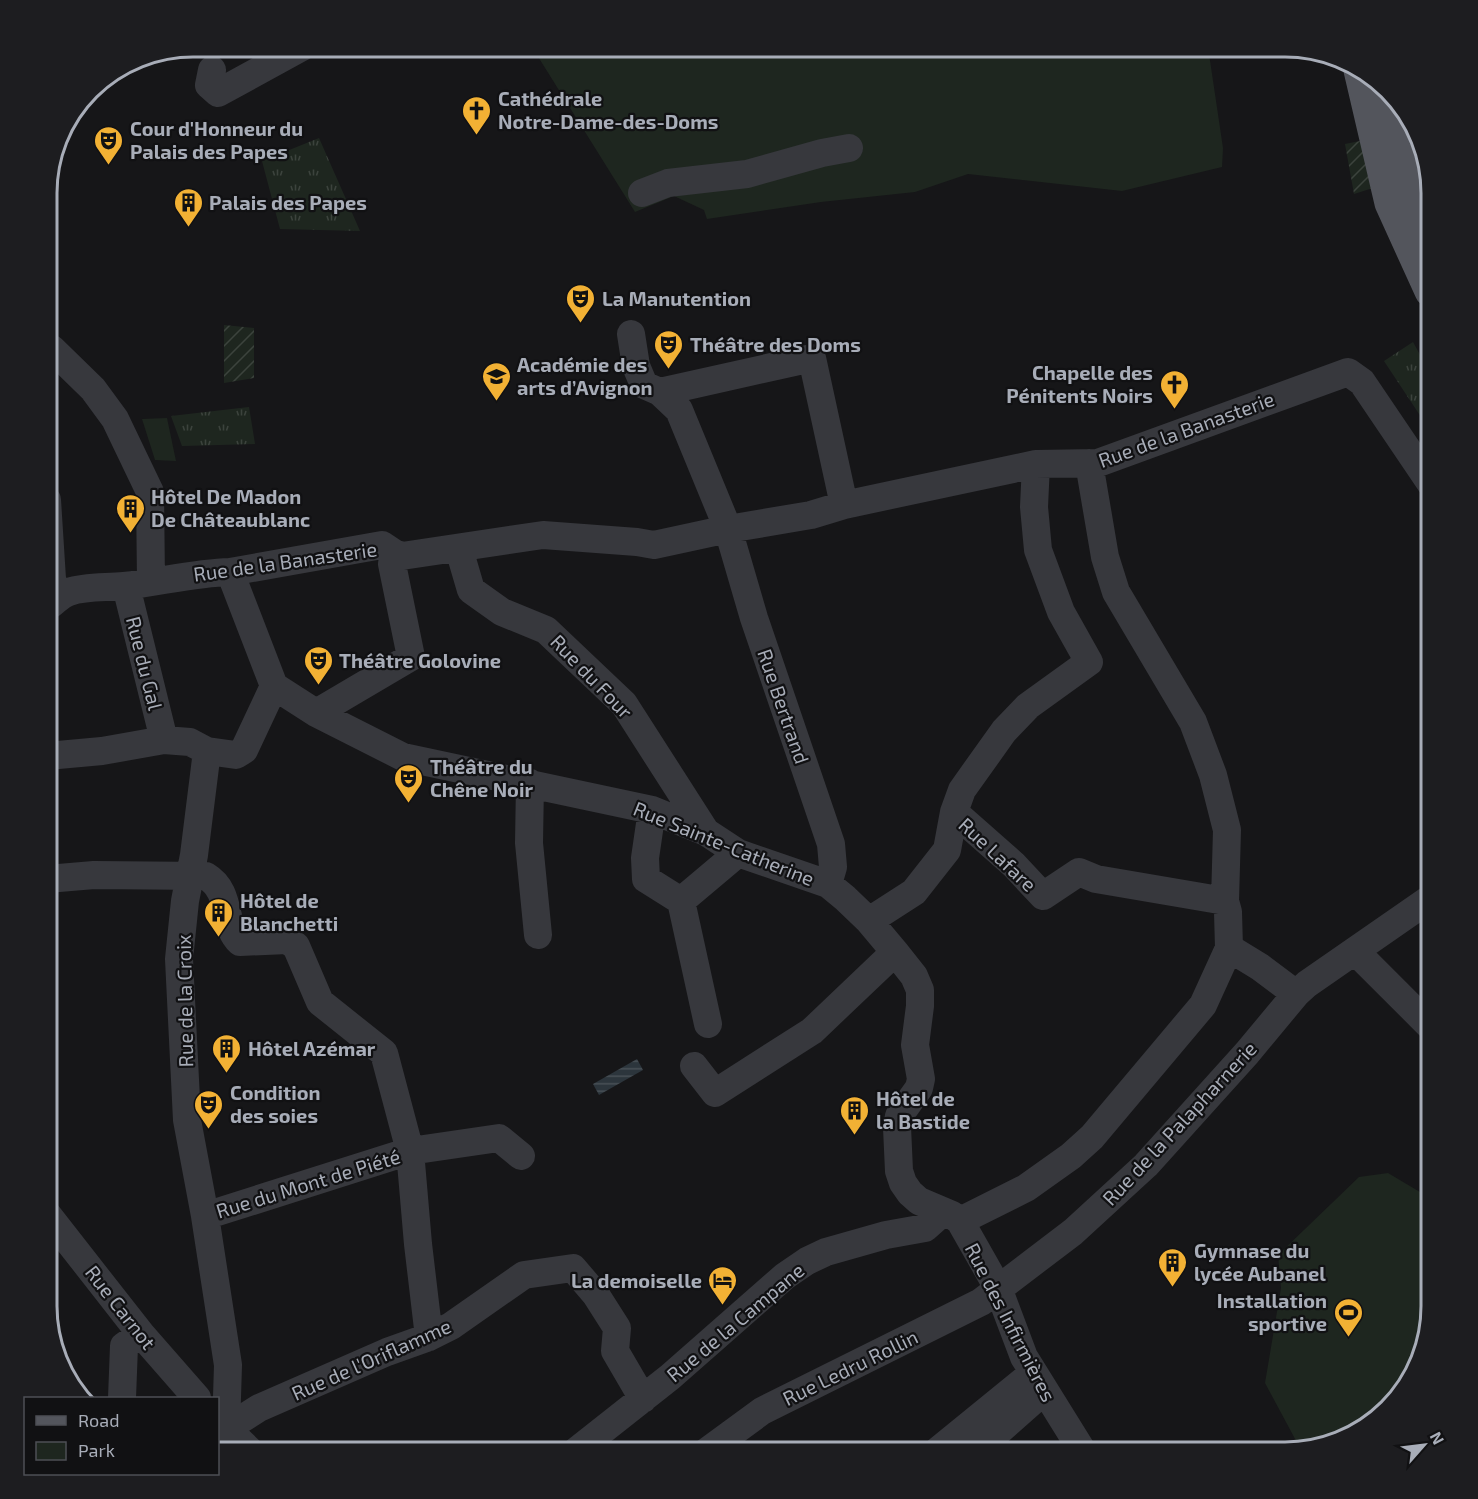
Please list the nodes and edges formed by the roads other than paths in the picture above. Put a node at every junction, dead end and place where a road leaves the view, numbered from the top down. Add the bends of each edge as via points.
1 (282, 57) edge
2 (212, 70) dead end
3 (1363, 81) edge
4 (1393, 111) edge
5 (849, 148) dead end
6 (642, 193) dead end
7 (1421, 207) edge
8 (1421, 269) edge
9 (631, 334) dead end
10 (57, 355) edge
11 (660, 392) junction
12 (1089, 463) junction
13 (1036, 464) junction
14 (1421, 469) edge
15 (844, 505) junction
16 (728, 529) junction
17 (459, 549) junction
18 (394, 554) junction
19 (230, 572) junction
20 (138, 583) junction
21 (57, 599) edge
22 (274, 686) junction
23 (316, 713) junction
24 (164, 740) junction
25 (207, 751) junction
26 (57, 755) edge
27 (530, 783) junction
28 (652, 810) junction
29 (954, 812) junction
30 (706, 832) junction
31 (738, 853) junction
32 (57, 878) edge
33 (828, 884) junction
34 (187, 889) junction
35 (681, 901) junction
36 (1225, 901) junction
37 (1421, 905) edge
38 (869, 921) junction
39 (538, 935) dead end
40 (1229, 948) junction
41 (1355, 951) junction
42 (895, 952) junction
43 (1296, 994) junction
44 (1421, 1017) edge
45 (708, 1024) dead end
46 (694, 1065) dead end
47 (410, 1151) junction
48 (521, 1156) dead end
49 (205, 1216) junction
50 (951, 1216) junction
51 (57, 1233) edge
52 (998, 1288) junction
53 (141, 1334) junction
54 (429, 1337) junction
55 (1039, 1382) junction
56 (122, 1397) edge
57 (196, 1397) edge
58 (643, 1399) junction
59 (220, 1428) edge
60 (238, 1442) edge
61 (587, 1442) edge
62 (720, 1442) edge
63 (951, 1442) edge
64 (984, 1442) edge
65 (1077, 1442) edge

1 - 2 street via 218,93 209,85
3 - 8 main road via 1391,203
4 - 7 main road
5 - 6 street via 747,174 668,183
9 - 11 street, Rue Bertrand via 636,366 644,385
10 - 20 street, Rue du Gal via 93,388 116,419 150,492
11 - 15 street via 812,358
11 - 16 street, Rue Bertrand via 679,410
12 - 13 street, Rue de la Banasterie
12 - 14 street, Rue de la Banasterie via 1348,372 1362,382
12 - 36 street via 1105,557 1116,592 1193,722 1213,775 1227,830
13 - 15 street, Rue de la Banasterie
13 - 29 street via 1038,550 1061,612 1089,662 1028,706 1004,731 962,790
15 - 16 street, Rue de la Banasterie via 811,515
16 - 17 street, Rue de la Banasterie via 654,545 543,535
16 - 33 street, Rue Bertrand via 831,844 833,867
17 - 18 street, Rue de la Banasterie
17 - 30 street, Rue du Four via 471,590 502,612 546,630 624,704
18 - 19 street, Rue de la Banasterie via 382,545
18 - 23 street via 392,564 411,657
19 - 20 street, Rue de la Banasterie
19 - 22 street
20 - 21 street, Rue de la Banasterie via 80,589
20 - 24 street, Rue du Gal
22 - 23 street, Rue Sainte-Catherine
22 - 25 street via 244,750 236,755
23 - 27 street, Rue Sainte-Catherine via 403,757
24 - 25 street via 190,742
24 - 26 street
25 - 34 street, Rue de la Croix
27 - 28 street, Rue Sainte-Catherine
27 - 39 street via 529,843
28 - 30 street, Rue Sainte-Catherine
28 - 35 street via 646,879
29 - 36 street, Rue Lafare via 1014,865 1042,896 1079,872 1096,879
29 - 38 street via 947,850 914,892
30 - 31 street, Rue Sainte-Catherine
31 - 33 street, Rue Sainte-Catherine
31 - 35 street
32 - 34 street via 94,875
33 - 38 street, Rue Sainte-Catherine
34 - 47 street via 206,876 214,881 225,899 235,937 240,942 287,940 296,946 320,1002 384,1053
34 - 49 street, Rue de la Croix via 179,959 187,1120
35 - 45 street
36 - 40 street
37 - 41 street
38 - 42 street, Rue Sainte-Catherine
40 - 43 street
40 - 50 street, Rue de la Campane via 1203,1005 1092,1137 1026,1188
41 - 43 street, Rue de la Palapharnerie
41 - 44 street
42 - 46 street via 812,1031 715,1093
42 - 50 street, Rue Sainte-Catherine via 920,990 915,1045 921,1079 920,1088 899,1116 891,1172 920,1201
43 - 52 street, Rue de la Palapharnerie via 1146,1165 1073,1232
47 - 48 street, Rue du Mont de Piété via 499,1138
47 - 49 street, Rue du Mont de Piété
47 - 54 street
49 - 59 street, Rue de la Croix via 228,1365
50 - 52 street, Rue des Infirmières
50 - 58 street, Rue de la Campane via 925,1228 886,1235 807,1261
51 - 53 street, Rue Carnot
52 - 55 street, Rue des Infirmières via 1024,1357
52 - 62 street, Rue Ledru Rollin via 981,1302 762,1411
53 - 56 street via 124,1346
53 - 57 street, Rue Carnot
54 - 58 street, Rue de l'Oriflamme via 524,1275 573,1268 596,1294 616,1328 615,1351
54 - 59 street, Rue de l'Oriflamme via 387,1352
55 - 63 street
55 - 64 street
55 - 65 street, Rue des Infirmières
58 - 61 street, Rue de la Campane
59 - 60 street

